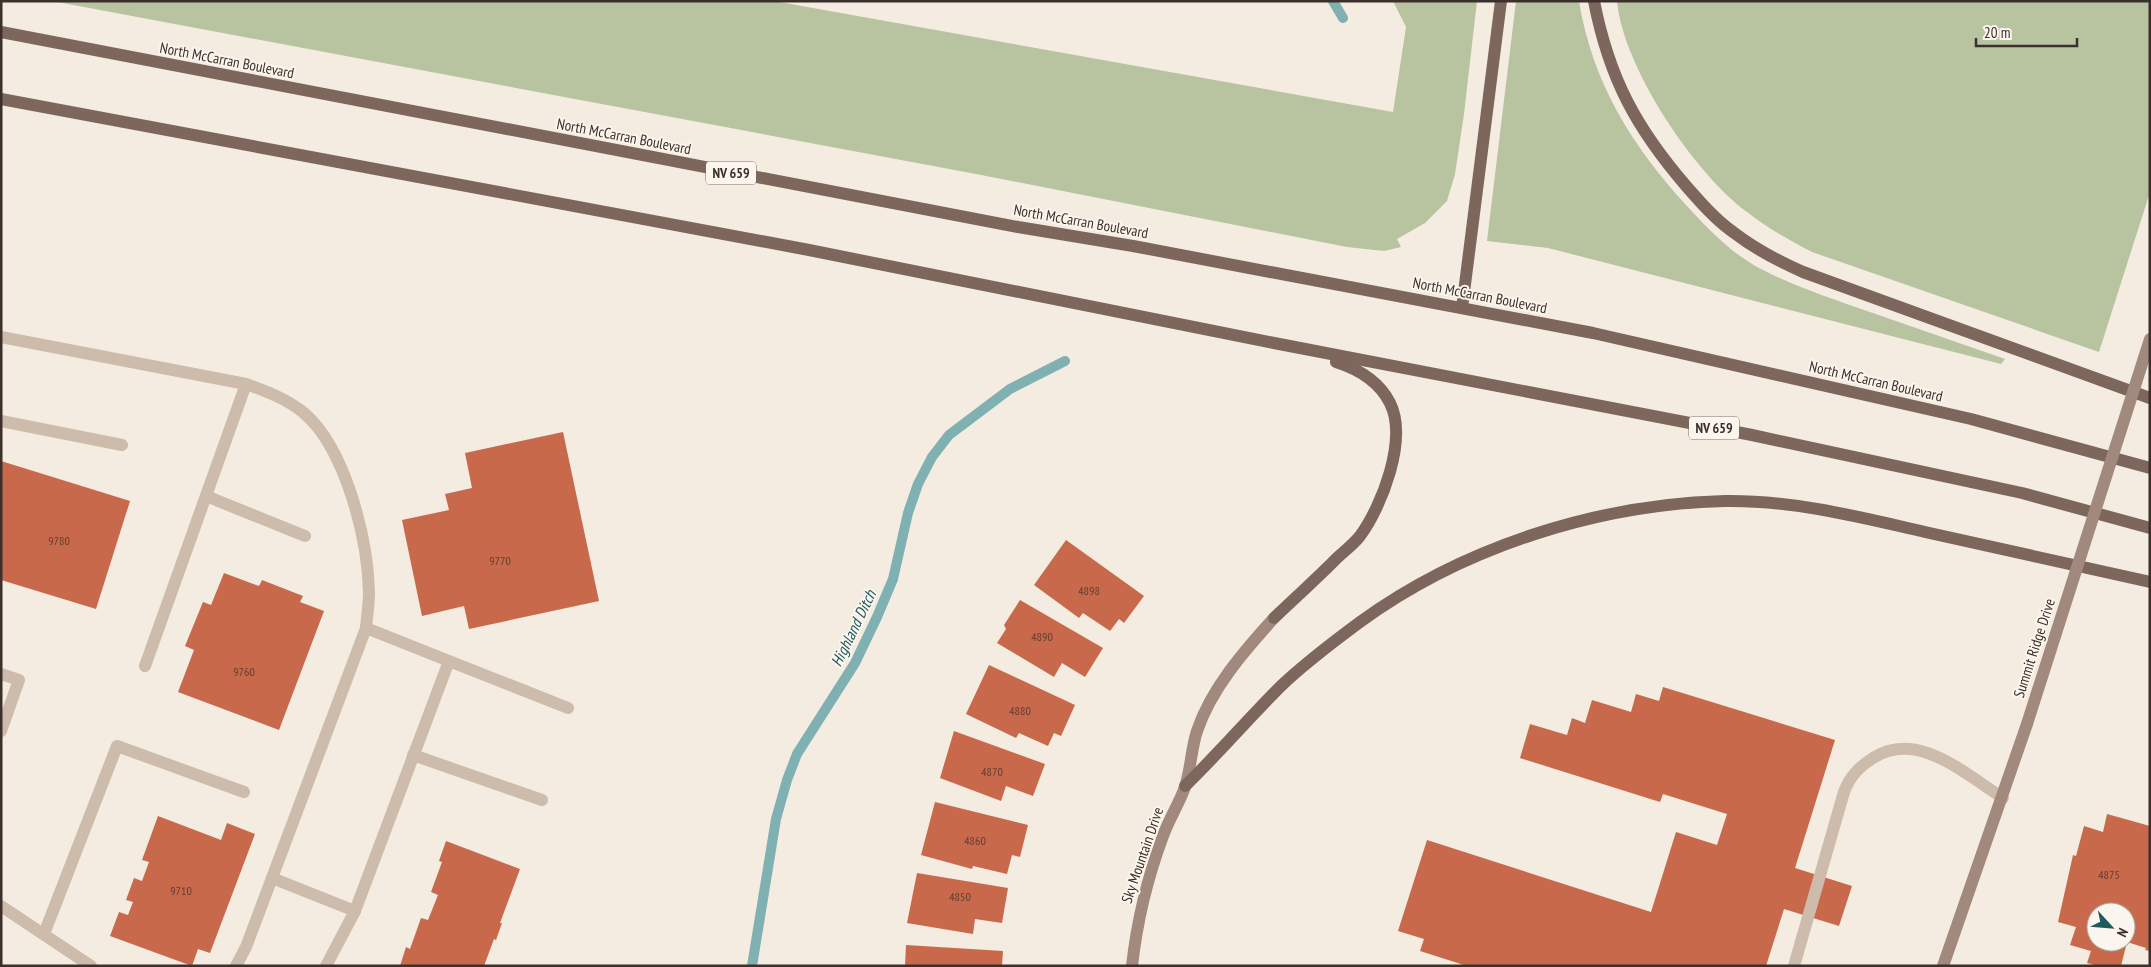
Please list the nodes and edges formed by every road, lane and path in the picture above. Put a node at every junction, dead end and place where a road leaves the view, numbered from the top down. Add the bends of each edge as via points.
1 (1501, 1) edge
2 (1594, 1) edge
3 (1, 32) edge
4 (1, 99) edge
5 (1462, 308) junction
6 (1, 337) edge
7 (2150, 339) edge
8 (1274, 343) junction
9 (246, 384) junction
10 (2150, 398) edge
11 (1, 421) edge
12 (122, 445) dead end
13 (2150, 468) edge
14 (206, 496) junction
15 (2150, 528) edge
16 (305, 536) dead end
17 (2150, 582) edge
18 (1274, 618) joint
19 (366, 628) junction
20 (449, 661) junction
21 (145, 666) dead end
22 (1, 674) edge
23 (568, 708) dead end
24 (1, 731) edge
25 (413, 755) junction
26 (1185, 786) junction
27 (244, 792) dead end
28 (2003, 798) junction
29 (542, 800) dead end
30 (272, 878) junction
31 (1, 906) edge
32 (355, 911) junction
33 (44, 934) junction
34 (91, 966) edge
35 (236, 966) edge
36 (326, 966) edge
37 (1132, 966) edge
38 (1794, 966) edge
39 (1943, 966) edge

1 - 5 main road
2 - 10 main road via 1614,75 1634,118 1666,163 1732,232 1766,255 1803,272
3 - 5 main road, North McCarran Boulevard / NV 659 via 1018,227
4 - 8 main road, NV 659 via 800,248
5 - 13 main road, North McCarran Boulevard / NV 659 via 1593,333 1971,419
6 - 9 lane
7 - 28 street, Summit Ridge Drive, bridge
8 - 15 main road, NV 659 via 1762,438 2022,493
8 - 18 main road via 1355,368 1375,384 1390,404 1395,431 1392,467 1381,501 1359,537
9 - 14 lane
9 - 19 lane via 276,395 304,413 341,463 350,488 367,566
11 - 12 lane
14 - 16 lane
14 - 21 lane
17 - 26 main road via 1798,506 1727,501 1666,505 1598,516 1490,551 1418,586 1362,621 1282,685 1225,748
18 - 26 street, Sky Mountain Drive via 1208,704 1197,732
19 - 20 lane
19 - 30 lane
20 - 23 lane
20 - 25 lane
22 - 24 lane via 19,680
25 - 29 lane
25 - 32 lane
26 - 37 street, Sky Mountain Drive via 1144,892
27 - 33 lane via 117,746
28 - 38 lane via 1946,762 1916,749 1890,750 1864,764 1849,780 1844,792
28 - 39 street, Summit Ridge Drive
30 - 32 lane
30 - 35 lane
31 - 33 lane
32 - 36 lane
33 - 34 lane

